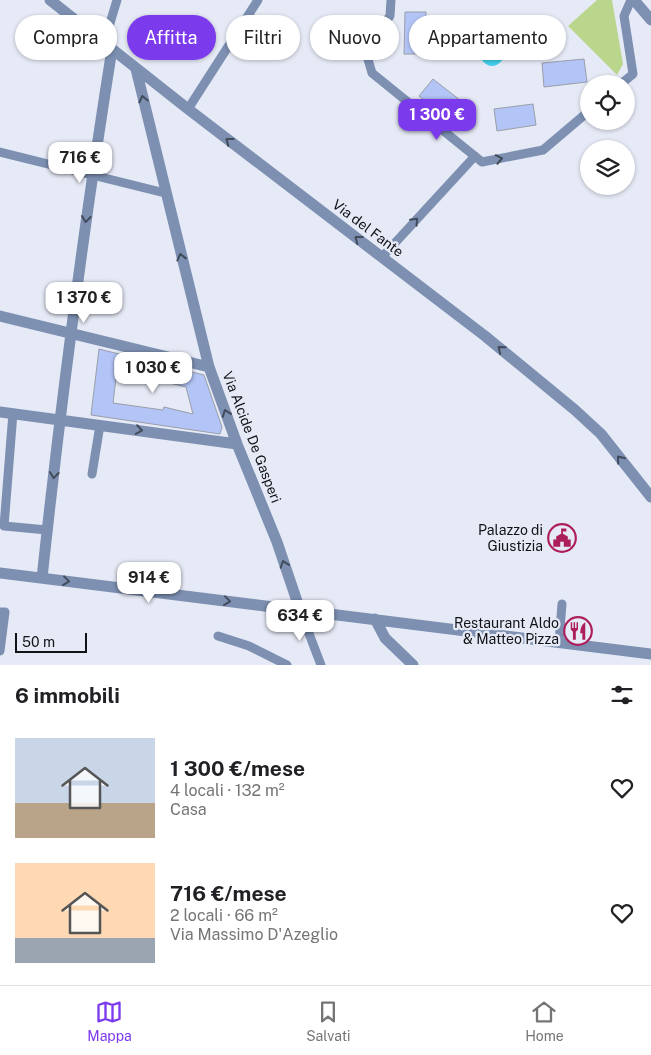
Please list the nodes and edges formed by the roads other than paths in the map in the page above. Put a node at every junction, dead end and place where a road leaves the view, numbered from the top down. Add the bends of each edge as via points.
1 (50, 0) edge
2 (117, 0) edge
3 (258, 0) edge
4 (391, 0) edge
5 (633, 0) edge
6 (69, 15) edge
7 (114, 15) edge
8 (651, 20) edge
9 (117, 53) edge
10 (106, 60) edge
11 (136, 69) junction
12 (632, 75) edge
13 (188, 109) junction
14 (580, 119) edge
15 (0, 152) edge
16 (475, 156) junction
17 (92, 175) junction
18 (165, 193) junction
19 (382, 257) junction
20 (0, 316) edge
21 (68, 332) junction
22 (209, 367) junction
23 (0, 412) edge
24 (13, 413) junction
25 (57, 422) junction
26 (95, 425) junction
27 (238, 444) junction
28 (92, 474) dead end
29 (651, 497) edge
30 (47, 530) junction
31 (0, 573) edge
32 (42, 578) junction
33 (562, 604) dead end
34 (300, 610) junction
35 (2, 612) edge
36 (374, 619) junction
37 (218, 636) dead end
38 (559, 642) junction
39 (0, 651) edge
40 (651, 654) edge
41 (287, 665) edge
42 (321, 665) edge
43 (413, 665) edge

1 - 6 street, Via del Fante
2 - 7 street
3 - 13 street
4 - 16 street via 390,16 365,48 372,73
5 - 8 street
5 - 12 street via 624,16
9 - 11 street, Via del Fante
10 - 17 street
11 - 13 street, Via del Fante
18 -> 11 street, Via Alcide De Gasperi
19 -> 13 street, Via del Fante
16 -> 14 street via 482,162 543,150
15 - 17 street
19 -> 16 street
17 - 18 street
17 -> 21 street
22 -> 18 street, Via Alcide De Gasperi
29 -> 19 street, Via del Fante via 600,434 575,410
20 - 21 street
21 - 22 street
21 - 25 street
27 -> 22 street, Via Alcide De Gasperi
23 - 24 street
24 - 25 street
24 - 30 street via 4,526
25 - 26 street
25 -> 30 street
26 -> 27 street
26 - 28 street
34 -> 27 street, Via Alcide De Gasperi
30 - 32 street
31 - 32 street
32 -> 34 street
33 - 38 street
34 - 36 street
34 - 42 street, Via Alcide De Gasperi
35 - 39 street
36 - 38 street
36 - 43 street via 385,638
37 - 41 street via 249,646
38 - 40 street

